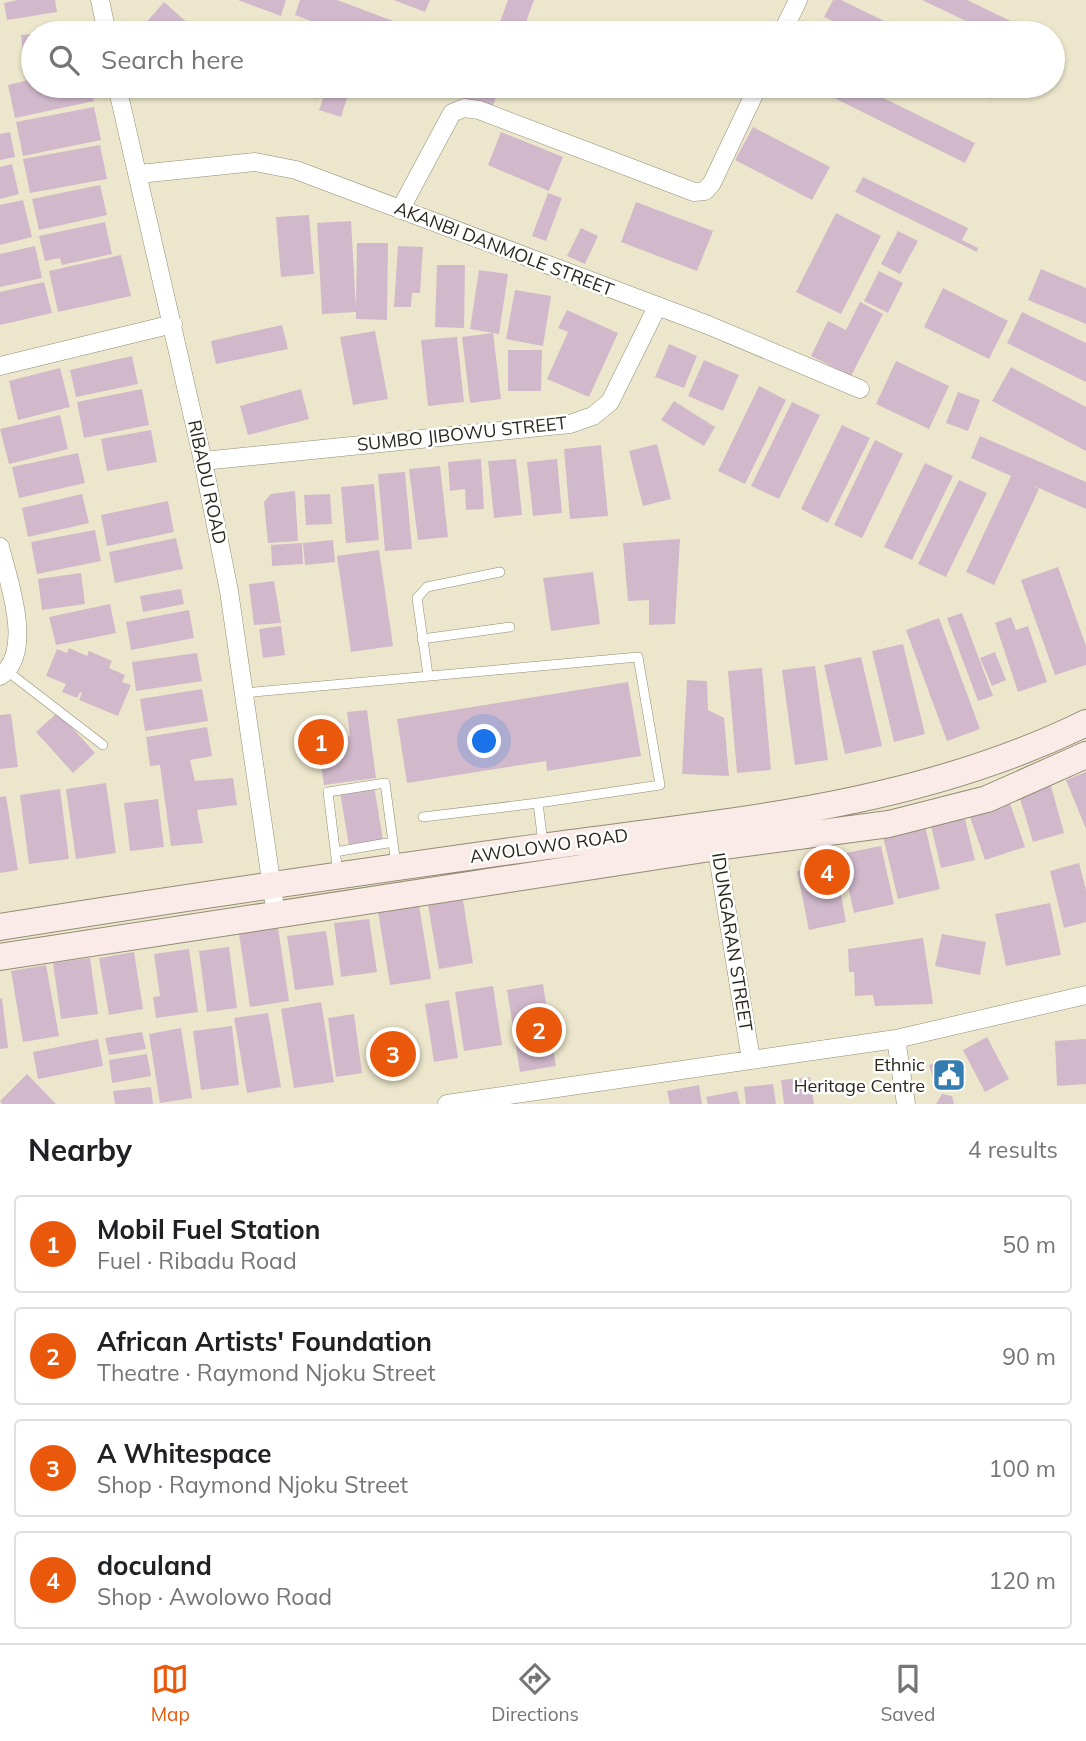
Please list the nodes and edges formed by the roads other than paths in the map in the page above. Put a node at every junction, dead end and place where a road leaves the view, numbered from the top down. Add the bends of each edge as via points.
1 (100, 0) edge
2 (798, 0) edge
3 (104, 21) edge
4 (788, 21) edge
5 (120, 98) edge
6 (752, 98) edge
7 (139, 174) junction
8 (400, 210) junction
9 (657, 307) junction
10 (173, 324) junction
11 (0, 366) edge
12 (859, 389) dead end
13 (203, 461) junction
14 (0, 547) edge
15 (500, 572) dead end
16 (510, 627) dead end
17 (422, 639) junction
18 (3, 673) edge
19 (428, 675) junction
20 (244, 693) junction
21 (1086, 723) edge
22 (103, 745) dead end
23 (1086, 755) edge
24 (538, 803) junction
25 (423, 817) dead end
26 (715, 836) junction
27 (543, 847) junction
28 (394, 855) junction
29 (337, 863) junction
30 (271, 884) junction
31 (276, 915) junction
32 (0, 926) edge
33 (0, 957) edge
34 (1086, 995) edge
35 (896, 1039) junction
36 (751, 1060) junction
37 (447, 1104) edge
38 (906, 1104) edge

1 - 3 street
2 - 4 street
5 - 7 street, RIBADU ROAD
6 - 8 street via 712,183 705,191 695,192 464,108 452,113
7 - 8 street, AKANBI DANMOLE STREET via 255,162 296,170
7 - 10 street, RIBADU ROAD
8 - 9 street, AKANBI DANMOLE STREET
9 - 12 street, AKANBI DANMOLE STREET via 755,343
9 - 13 street, SUMBO JIBOWU STREET via 610,402 593,416 570,424
10 - 11 street
10 - 13 street, RIBADU ROAD
13 - 20 street, RIBADU ROAD
14 - 18 street via 18,635
15 - 17 lane via 427,587 417,598
16 - 17 lane
17 - 19 lane
18 - 22 lane
19 - 20 lane
19 - 24 lane via 638,657 660,785
20 - 30 street, RIBADU ROAD
21 - 26 main road, AWOLOWO ROAD via 1020,753 908,789
23 - 26 main road, AWOLOWO ROAD via 987,799 888,824
24 - 25 lane
24 - 27 lane
26 - 27 main road, AWOLOWO ROAD
26 - 31 main road, AWOLOWO ROAD
26 - 36 street, IDUNGARAN STREET
27 - 28 main road, AWOLOWO ROAD
28 - 29 main road, AWOLOWO ROAD
28 - 29 lane via 375,843 357,846
28 - 29 lane via 385,783 328,792
29 - 30 main road, AWOLOWO ROAD
30 - 31 street, RIBADU ROAD
30 - 32 main road, AWOLOWO ROAD
31 - 33 main road, AWOLOWO ROAD
34 - 35 street
35 - 36 street
35 - 38 street
36 - 37 street

